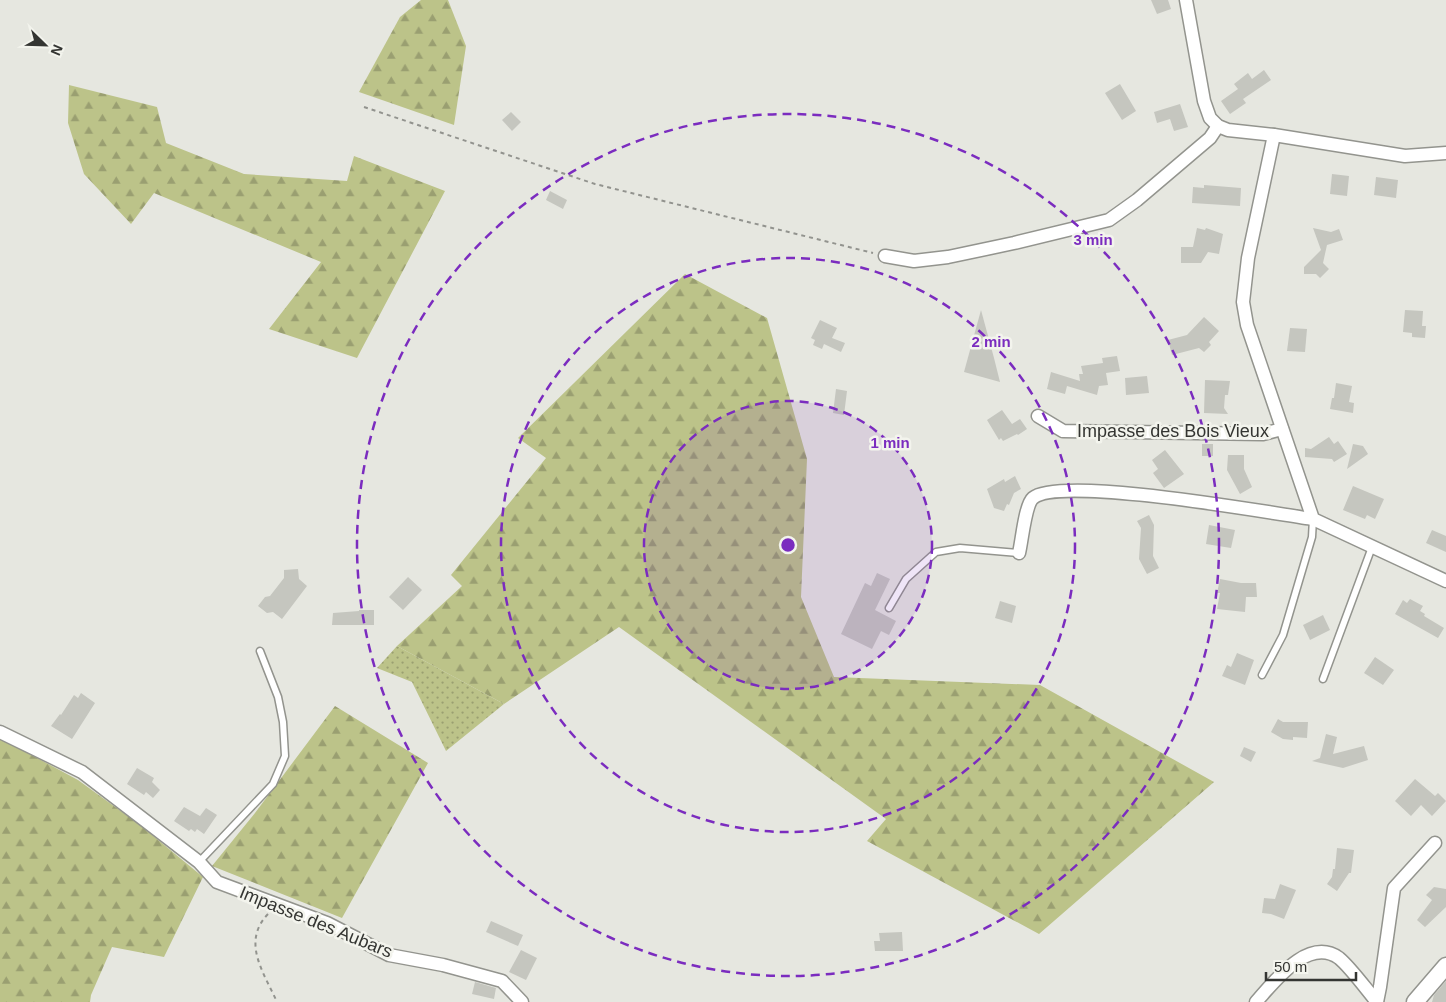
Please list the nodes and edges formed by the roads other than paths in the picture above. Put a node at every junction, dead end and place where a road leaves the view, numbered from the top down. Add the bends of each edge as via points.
1 (1186, 0) edge
2 (1218, 126) junction
3 (1274, 135) junction
4 (1446, 153) edge
5 (885, 256) road end
6 (1038, 416) dead end
7 (1282, 429) junction
8 (1313, 519) junction
9 (1372, 547) junction
10 (1019, 553) joint
11 (1446, 581) edge
12 (890, 608) dead end
13 (260, 651) dead end
14 (1262, 675) dead end
15 (1323, 678) dead end
16 (0, 732) edge
17 (1435, 843) dead end
18 (199, 862) junction
19 (1446, 966) edge
20 (522, 1002) edge
21 (1256, 1002) edge
22 (1377, 1002) edge
23 (1416, 1002) edge

1 - 2 street via 1204,101 1210,118
2 - 3 street
2 - 5 street via 1210,138 1109,220 948,257 914,261
3 - 4 street via 1405,156
3 - 7 street via 1248,258 1243,302 1247,325
6 - 7 street, Impasse des Bois Vieux via 1063,431 1263,434
7 - 8 street
8 - 9 street
8 - 10 street via 1112,491 1048,492 1034,498 1029,505
8 - 14 lane via 1312,537 1283,635
9 - 11 street
9 - 15 lane
10 - 12 lane via 960,548 936,552 906,579
13 - 18 lane via 278,697 285,756 273,784
16 - 18 street, Impasse des Aubars via 82,772
17 - 22 street via 1394,888
18 - 20 street, Impasse des Aubars via 218,882 327,923 389,955 502,981
19 - 23 street
21 - 22 street via 1293,962 1311,954 1330,953 1341,960

